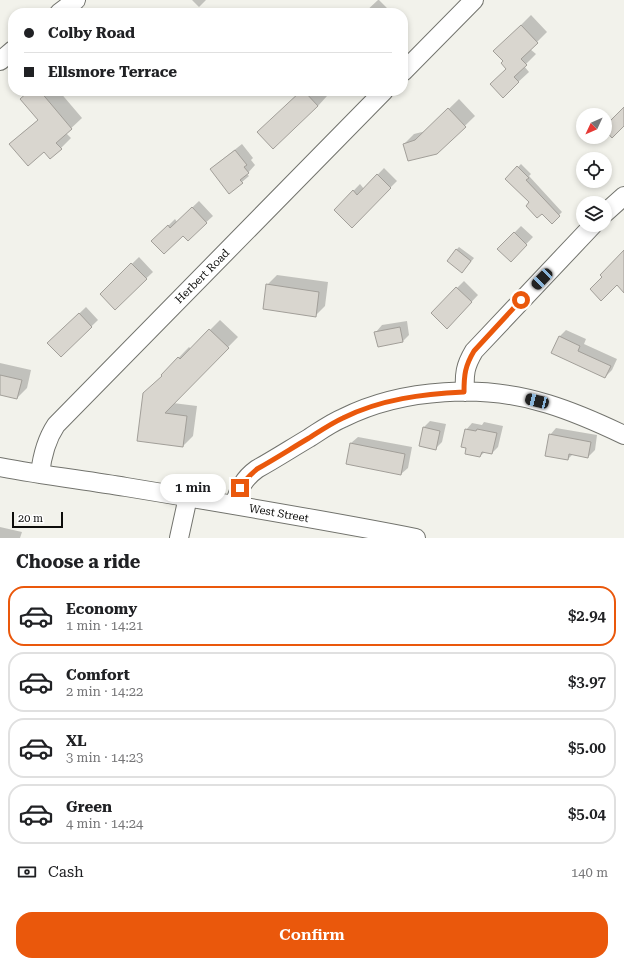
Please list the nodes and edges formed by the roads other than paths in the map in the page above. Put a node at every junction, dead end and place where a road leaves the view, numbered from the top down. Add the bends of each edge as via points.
1 (76, 0) edge
2 (474, 0) edge
3 (66, 8) edge
4 (8, 54) edge
5 (0, 61) edge
6 (408, 67) edge
7 (379, 96) edge
8 (624, 196) edge
9 (612, 207) edge
10 (586, 232) edge
11 (464, 392) junction
12 (624, 435) edge
13 (0, 466) edge
14 (40, 474) junction
15 (188, 497) junction
16 (234, 505) junction
17 (179, 538) edge
18 (416, 538) edge

1 - 3 street
2 - 6 street
4 - 5 street
7 - 14 street, Herbert Road via 56,425 46,442
8 - 9 street
10 - 11 street via 474,351 466,369
11 - 12 street via 527,398 590,419
11 - 16 street via 432,394 381,403 343,418 250,474 240,488
13 - 14 street, West Street
14 - 15 street, West Street
15 - 16 street, West Street
15 - 17 street
16 - 18 street, West Street

